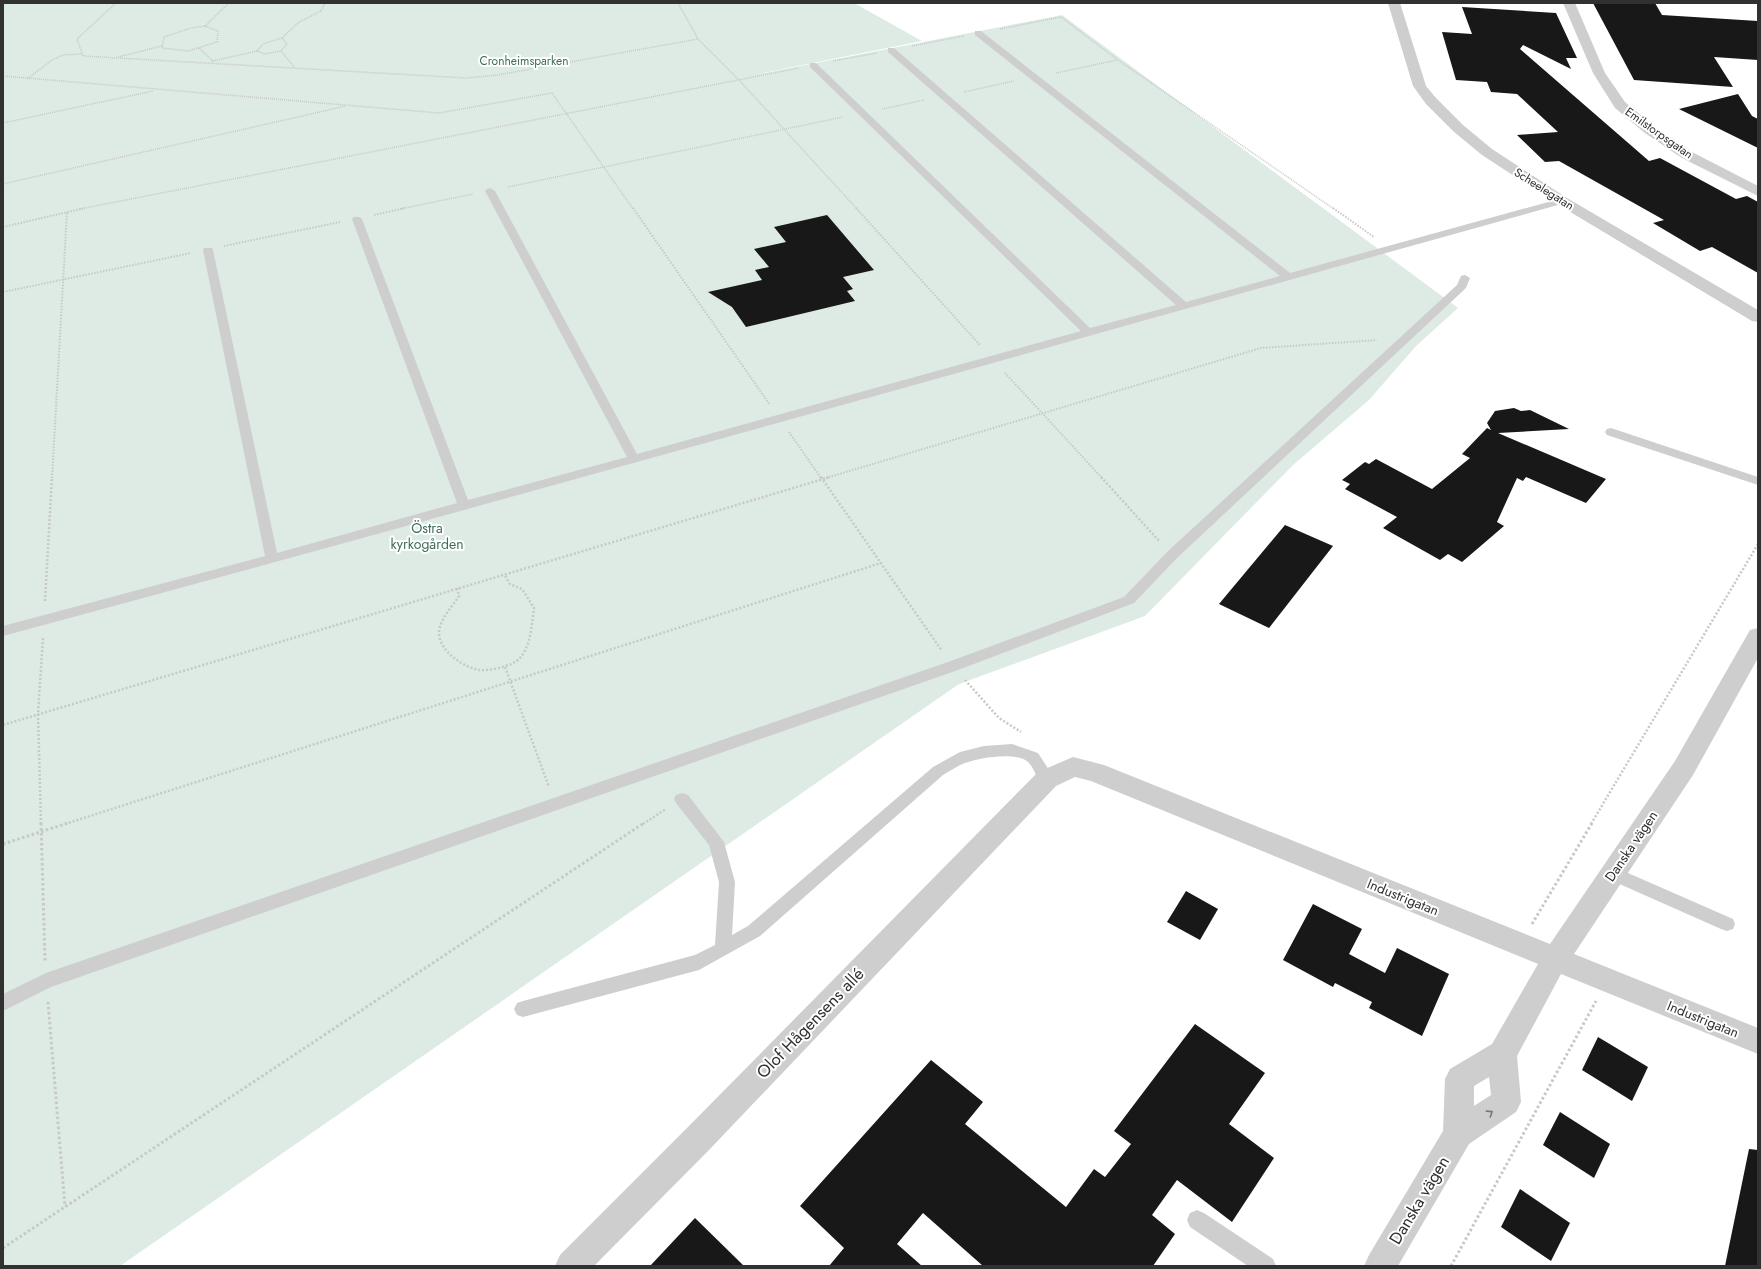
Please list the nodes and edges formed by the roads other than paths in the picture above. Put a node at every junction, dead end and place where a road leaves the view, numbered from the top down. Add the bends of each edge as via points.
1 (1394, 3) edge
2 (1569, 3) edge
3 (978, 33) road end
4 (891, 50) road end
5 (813, 65) road end
6 (490, 191) road end
7 (1758, 192) edge
8 (1562, 201) junction
9 (357, 219) road end
10 (208, 250) road end
11 (1288, 277) junction
12 (1465, 278) dead end
13 (1184, 306) junction
14 (1758, 316) edge
15 (1088, 332) junction
16 (1611, 432) dead end
17 (634, 459) junction
18 (1758, 481) edge
19 (464, 506) junction
20 (272, 559) junction
21 (3, 631) edge
22 (1758, 636) edge
23 (1047, 778) junction
24 (682, 799) dead end
25 (1612, 873) junction
26 (1727, 924) dead end
27 (723, 949) junction
28 (1555, 959) junction
29 (3, 1002) edge
30 (523, 1009) dead end
31 (1758, 1041) edge
32 (1502, 1054) junction
33 (1458, 1134) junction
34 (1197, 1220) dead end
35 (572, 1266) edge
36 (1266, 1266) edge
37 (1380, 1266) edge

1 - 8 street, Scheelegatan via 1420,86 1431,100 1458,128 1487,152
2 - 7 street, Emilstorpsgatan via 1599,73 1620,105 1682,151
3 - 11 lane
4 - 13 lane
5 - 15 lane
6 - 17 lane
8 - 11 lane
8 - 14 street, Scheelegatan
9 - 19 lane
10 - 20 lane
11 - 13 lane
12 - 29 lane via 1462,286 1172,555 1130,600 953,666 46,981
13 - 15 lane
15 - 17 lane
16 - 18 lane
17 - 19 lane
19 - 20 lane
20 - 21 lane
22 - 25 street, Danska vägen via 1684,768
23 - 27 lane via 1033,757 1012,750 984,752 960,758 938,771 754,931
23 - 28 street, Industrigatan via 1073,767 1095,772
23 - 35 street, Olof Hågensens allé
24 - 27 lane via 716,842 728,882
25 - 26 lane
25 - 28 street, Danska vägen
27 - 30 lane via 700,962
28 - 31 street, Industrigatan
28 - 32 street, Danska vägen
32 - 33 street, Danska vägen via 1460,1079
33 -> 32 street, Danska vägen via 1506,1102
33 - 37 street, Danska vägen
34 - 36 lane

